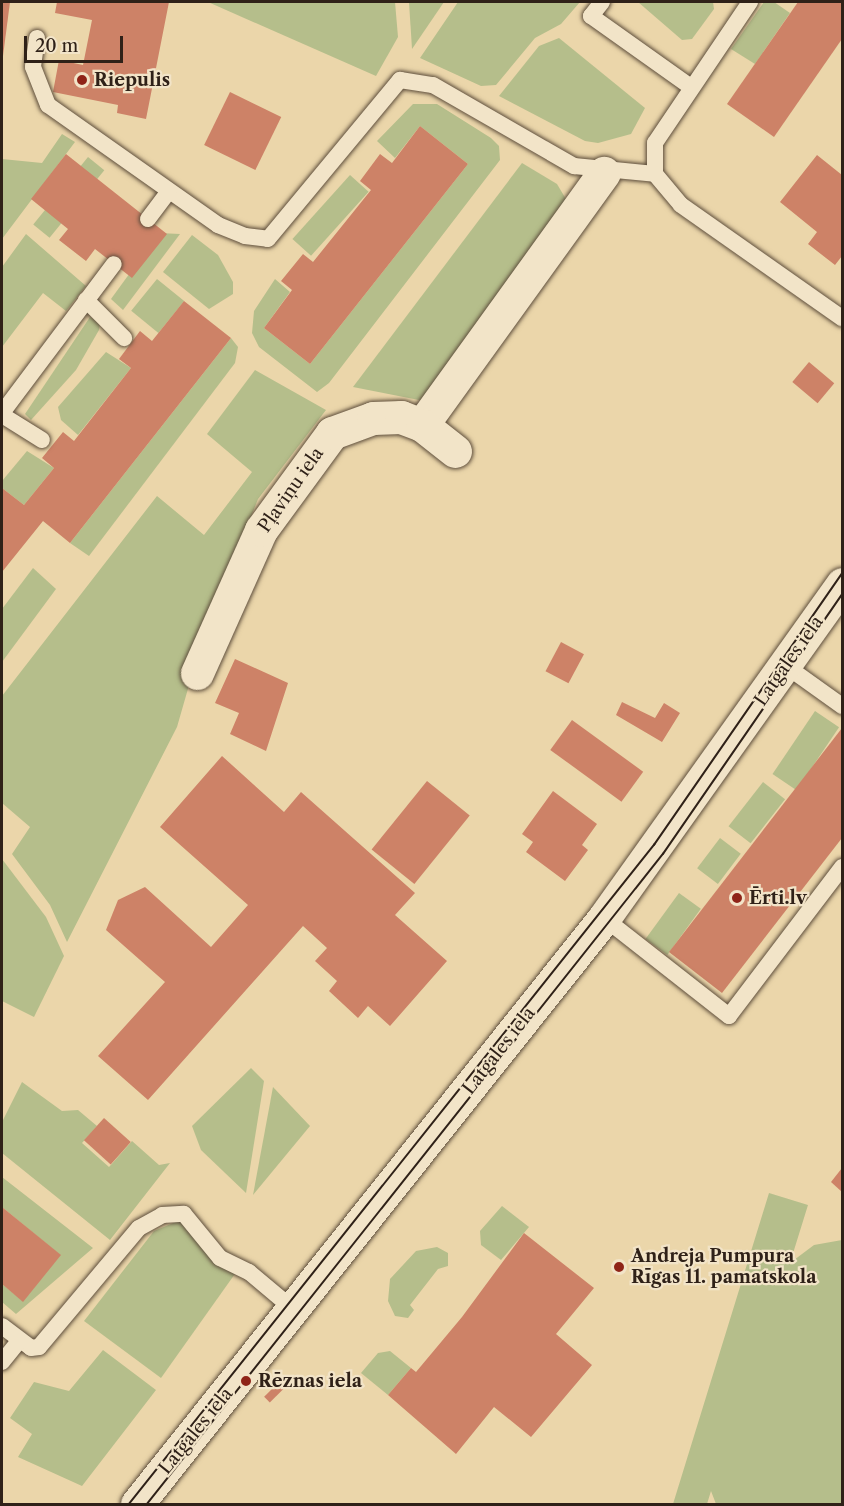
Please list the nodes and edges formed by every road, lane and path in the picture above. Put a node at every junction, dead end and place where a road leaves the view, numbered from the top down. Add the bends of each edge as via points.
1 (602, 2) edge
2 (750, 2) edge
3 (37, 38) dead end
4 (691, 87) junction
5 (604, 173) junction
6 (655, 174) junction
7 (169, 191) junction
8 (148, 219) dead end
9 (114, 264) dead end
10 (86, 300) junction
11 (843, 318) edge
12 (124, 338) dead end
13 (2, 414) edge
14 (422, 425) junction
15 (42, 440) dead end
16 (455, 451) dead end
17 (843, 584) edge
18 (786, 666) junction
19 (198, 673) dead end
20 (843, 706) edge
21 (843, 867) edge
22 (604, 918) junction
23 (293, 1309) junction
24 (2, 1326) edge
25 (20, 1340) junction
26 (2, 1362) edge
27 (137, 1504) edge

1 - 4 lane via 591,16
2 - 4 lane
3 - 7 lane via 33,67 48,105
4 - 6 lane via 655,142
5 - 6 lane
5 - 7 lane via 574,166 433,85 400,80 268,239 218,225
5 - 14 street
6 - 11 lane via 681,205
7 - 8 lane
9 - 10 lane
10 - 12 lane
10 - 13 lane
13 - 15 lane
14 - 16 street, Pļaviņu iela
14 - 19 street, Pļaviņu iela via 400,417 373,418 332,433 261,530
17 - 18 street, Latgales iela
18 - 20 lane
18 - 22 street, Latgales iela
21 - 22 lane via 729,1016
22 - 23 street, Latgales iela
23 - 25 lane via 249,1272 219,1258 184,1214 162,1215 139,1228 44,1342 31,1348
23 - 27 street, Latgales iela
24 - 25 lane
25 - 26 lane

